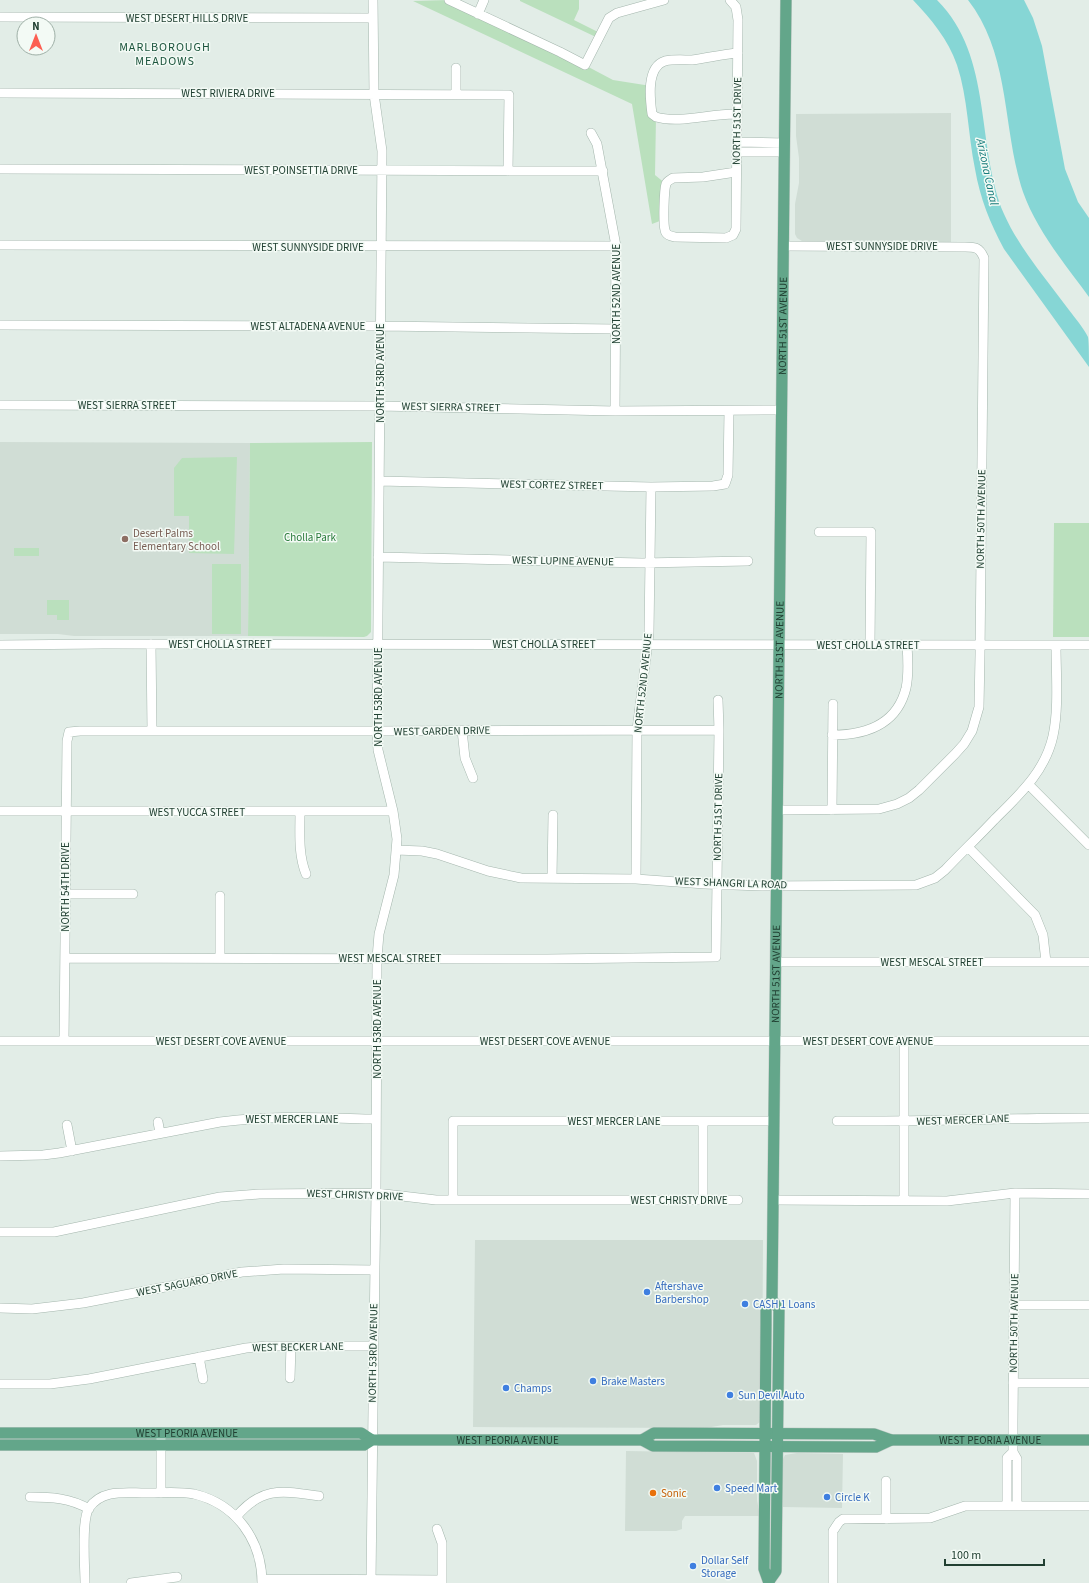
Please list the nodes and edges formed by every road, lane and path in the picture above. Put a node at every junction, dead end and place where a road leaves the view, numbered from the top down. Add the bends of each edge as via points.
1 (373, 0) edge
2 (449, 0) edge
3 (484, 0) edge
4 (664, 0) edge
5 (786, 0) edge
6 (733, 3) edge
7 (478, 14) junction
8 (0, 17) edge
9 (373, 18) junction
10 (738, 53) junction
11 (456, 68) dead end
12 (0, 92) edge
13 (374, 94) junction
14 (456, 94) junction
15 (737, 114) junction
16 (591, 133) dead end
17 (737, 147) junction
18 (784, 147) junction
19 (0, 169) edge
20 (381, 171) junction
21 (508, 171) junction
22 (603, 171) junction
23 (736, 172) junction
24 (0, 245) edge
25 (616, 246) junction
26 (783, 246) junction
27 (381, 247) junction
28 (981, 250) joint
29 (0, 325) edge
30 (380, 326) junction
31 (616, 329) junction
32 (0, 405) edge
33 (379, 406) junction
34 (615, 410) junction
35 (781, 410) junction
36 (729, 411) junction
37 (379, 481) junction
38 (651, 487) junction
39 (819, 532) dead end
40 (378, 557) junction
41 (748, 561) dead end
42 (650, 563) junction
43 (151, 644) junction
44 (378, 644) junction
45 (648, 644) junction
46 (779, 644) junction
47 (980, 644) junction
48 (0, 645) edge
49 (870, 645) junction
50 (907, 645) junction
51 (1056, 645) junction
52 (1089, 645) edge
53 (718, 700) dead end
54 (833, 704) dead end
55 (462, 730) junction
56 (637, 730) junction
57 (719, 730) junction
58 (152, 731) junction
59 (377, 731) junction
60 (69, 732) joint
61 (832, 735) junction
62 (473, 778) dead end
63 (1029, 785) junction
64 (777, 810) junction
65 (832, 810) junction
66 (0, 811) edge
67 (393, 811) junction
68 (66, 812) junction
69 (300, 812) junction
70 (553, 815) dead end
71 (1089, 845) edge
72 (968, 847) junction
73 (396, 850) junction
74 (306, 874) dead end
75 (552, 878) junction
76 (636, 879) junction
77 (717, 884) junction
78 (776, 886) junction
79 (65, 894) junction
80 (133, 894) dead end
81 (220, 896) dead end
82 (716, 957) joint
83 (65, 958) junction
84 (220, 958) junction
85 (377, 958) junction
86 (775, 962) junction
87 (1046, 962) junction
88 (1089, 962) edge
89 (0, 1040) edge
90 (64, 1041) junction
91 (377, 1041) junction
92 (904, 1041) junction
93 (1089, 1041) edge
94 (774, 1042) junction
95 (1089, 1118) edge
96 (376, 1119) junction
97 (703, 1121) junction
98 (774, 1121) junction
99 (837, 1121) dead end
100 (158, 1122) dead end
101 (904, 1122) junction
102 (67, 1125) dead end
103 (160, 1133) junction
104 (72, 1151) junction
105 (0, 1156) edge
106 (376, 1193) junction
107 (1015, 1193) junction
108 (1089, 1194) edge
109 (453, 1200) junction
110 (703, 1200) junction
111 (738, 1200) dead end
112 (773, 1200) junction
113 (904, 1200) junction
114 (0, 1232) edge
115 (375, 1270) junction
116 (772, 1300) junction
117 (1014, 1304) junction
118 (1089, 1304) edge
119 (0, 1308) edge
120 (291, 1346) junction
121 (374, 1346) junction
122 (199, 1357) junction
123 (290, 1378) dead end
124 (203, 1379) dead end
125 (1013, 1383) junction
126 (1089, 1383) edge
127 (0, 1384) edge
128 (0, 1433) edge
129 (161, 1434) junction
130 (765, 1434) junction
131 (777, 1434) junction
132 (372, 1440) junction
133 (642, 1440) junction
134 (891, 1440) junction
135 (1013, 1440) junction
136 (1089, 1440) edge
137 (0, 1445) edge
138 (161, 1445) junction
139 (765, 1447) junction
140 (777, 1447) junction
141 (1013, 1452) junction
142 (886, 1481) dead end
143 (161, 1493) junction
144 (319, 1496) dead end
145 (30, 1497) dead end
146 (1007, 1506) junction
147 (1017, 1506) junction
148 (1089, 1506) edge
149 (89, 1509) junction
150 (236, 1517) junction
151 (886, 1519) junction
152 (437, 1528) dead end
153 (177, 1577) dead end
154 (262, 1581) edge
155 (372, 1581) edge
156 (424, 1582) edge
157 (442, 1582) edge
158 (769, 1582) edge
159 (85, 1583) edge
160 (131, 1583) edge
161 (833, 1583) edge

1 - 9 street, NORTH 53RD AVENUE
2 - 7 street
3 - 7 street
4 - 7 street via 617,13 609,18 585,65
5 - 18 main road, NORTH 51ST AVENUE
6 - 10 street, NORTH 51ST DRIVE via 738,20
8 - 9 street, WEST DESERT HILLS DRIVE
9 - 13 street, NORTH 53RD AVENUE
10 - 15 street, NORTH 51ST DRIVE
10 - 15 street via 663,62 653,73 651,84 652,114 660,118 690,119
11 - 14 street
12 - 13 street, WEST RIVIERA DRIVE
13 - 14 street, WEST RIVIERA DRIVE
13 - 20 street, NORTH 53RD AVENUE via 381,146
14 - 21 street, WEST RIVIERA DRIVE via 509,95
15 - 17 street, NORTH 51ST DRIVE
16 - 22 street, NORTH 52ND AVENUE via 597,144
17 - 18 street
17 - 23 street, NORTH 51ST DRIVE
18 - 26 main road, NORTH 51ST AVENUE
19 - 20 street, WEST POINSETTIA DRIVE
20 - 21 street, WEST POINSETTIA DRIVE
20 - 27 street, NORTH 53RD AVENUE
21 - 22 street, WEST POINSETTIA DRIVE
22 - 25 street, NORTH 52ND AVENUE
23 - 23 street, NORTH 51ST DRIVE via 669,180 666,184 665,199 665,230 668,235 726,238 733,235 736,229
24 - 27 street, WEST SUNNYSIDE DRIVE
25 - 27 street, WEST SUNNYSIDE DRIVE
25 - 31 street, NORTH 52ND AVENUE
26 - 28 street, WEST SUNNYSIDE DRIVE via 962,246
26 - 35 main road, NORTH 51ST AVENUE
27 - 30 street, NORTH 53RD AVENUE
28 - 47 street, NORTH 50TH AVENUE via 984,266
29 - 30 street, WEST ALTADENA AVENUE
30 - 31 street, WEST ALTADENA AVENUE
30 - 33 street, NORTH 53RD AVENUE
31 - 34 street, NORTH 52ND AVENUE
32 - 33 street, WEST SIERRA STREET
33 - 34 street, WEST SIERRA STREET
33 - 37 street, NORTH 53RD AVENUE
34 - 36 street, WEST SIERRA STREET
35 - 36 street, WEST SIERRA STREET
35 - 46 main road, NORTH 51ST AVENUE
36 - 38 street, WEST CORTEZ STREET via 728,475 725,484
37 - 38 street, WEST CORTEZ STREET
37 - 40 street, NORTH 53RD AVENUE
38 - 42 street, NORTH 52ND AVENUE
39 - 49 street via 872,532
40 - 42 street, WEST LUPINE AVENUE
40 - 44 street, NORTH 53RD AVENUE
41 - 42 street, WEST LUPINE AVENUE
42 - 45 street, NORTH 52ND AVENUE
43 - 44 street, WEST CHOLLA STREET
43 - 48 street, WEST CHOLLA STREET
43 - 58 street
44 - 45 street, WEST CHOLLA STREET
44 - 59 street, NORTH 53RD AVENUE
45 - 46 street, WEST CHOLLA STREET
45 - 56 street, NORTH 52ND AVENUE
46 - 49 street, WEST CHOLLA STREET
46 - 64 main road, NORTH 51ST AVENUE
47 - 50 street, WEST CHOLLA STREET
47 - 51 street, WEST CHOLLA STREET
47 - 65 street, NORTH 50TH AVENUE via 979,707 976,721 964,744 909,798 879,809
49 - 50 street, WEST CHOLLA STREET
50 - 61 street via 906,687 902,701 890,718 864,732
51 - 52 street, WEST CHOLLA STREET
51 - 63 street, WEST SHANGRI LA ROAD via 1053,736 1048,752
53 - 57 street, NORTH 51ST DRIVE
54 - 61 street
55 - 56 street, WEST GARDEN DRIVE
55 - 59 street, WEST GARDEN DRIVE
55 - 62 street via 465,758
56 - 57 street, WEST GARDEN DRIVE
56 - 76 street, NORTH 52ND AVENUE
57 - 77 street, NORTH 51ST DRIVE
58 - 59 street, WEST GARDEN DRIVE
58 - 60 street, WEST GARDEN DRIVE
59 - 67 street, NORTH 53RD AVENUE via 381,768
60 - 68 street, NORTH 54TH DRIVE
61 - 65 street
63 - 71 street
63 - 72 street, WEST SHANGRI LA ROAD
64 - 65 street
64 - 78 main road, NORTH 51ST AVENUE
66 - 68 street, WEST YUCCA STREET
67 - 69 street, WEST YUCCA STREET
67 - 73 street, NORTH 53RD AVENUE
68 - 69 street, WEST YUCCA STREET
68 - 79 street, NORTH 54TH DRIVE
69 - 74 street via 300,854
70 - 75 street
72 - 78 street, WEST SHANGRI LA ROAD via 935,878 916,885
72 - 87 street via 1035,915 1043,935
73 - 75 street, WEST SHANGRI LA ROAD via 437,854 488,871 521,878
73 - 85 street, NORTH 53RD AVENUE via 394,875 379,934
75 - 76 street, WEST SHANGRI LA ROAD
76 - 77 street, WEST SHANGRI LA ROAD
77 - 78 street, WEST SHANGRI LA ROAD
77 - 82 street, NORTH 51ST DRIVE
78 - 86 main road, NORTH 51ST AVENUE
79 - 80 street
79 - 83 street, NORTH 54TH DRIVE
81 - 84 street
82 - 85 street, WEST MESCAL STREET
83 - 84 street, WEST MESCAL STREET
83 - 90 street, NORTH 54TH DRIVE
84 - 85 street, WEST MESCAL STREET
85 - 91 street, NORTH 53RD AVENUE
86 - 87 street, WEST MESCAL STREET
86 - 94 main road, NORTH 51ST AVENUE
87 - 88 street, WEST MESCAL STREET
89 - 90 street, WEST DESERT COVE AVENUE
90 - 91 street, WEST DESERT COVE AVENUE
91 - 94 street, WEST DESERT COVE AVENUE
91 - 96 street, NORTH 53RD AVENUE
92 - 93 street, WEST DESERT COVE AVENUE
92 - 94 street, WEST DESERT COVE AVENUE
92 - 101 street
94 - 98 main road, NORTH 51ST AVENUE
95 - 101 street, WEST MERCER LANE
96 - 103 street, WEST MERCER LANE via 257,1118
96 - 106 street, NORTH 53RD AVENUE
97 - 98 street, WEST MERCER LANE
97 - 109 street, WEST MERCER LANE via 453,1121
97 - 110 street
98 - 112 main road, NORTH 51ST AVENUE
99 - 101 street, WEST MERCER LANE
100 - 103 street
101 - 113 street
102 - 104 street
103 - 104 street, WEST MERCER LANE
104 - 105 street, WEST MERCER LANE
106 - 109 street, WEST CHRISTY DRIVE
106 - 114 street, WEST CHRISTY DRIVE via 220,1197 54,1232
106 - 115 street, NORTH 53RD AVENUE
107 - 108 street
107 - 113 street via 947,1201
107 - 117 street, NORTH 50TH AVENUE
109 - 110 street, WEST CHRISTY DRIVE
110 - 111 street, WEST CHRISTY DRIVE
112 - 113 street
112 - 116 main road, NORTH 51ST AVENUE
115 - 119 street, WEST SAGUARO DRIVE via 284,1269 242,1272 83,1303
115 - 121 street, NORTH 53RD AVENUE
116 - 130 main road, NORTH 51ST AVENUE via 766,1308
116 - 131 main road, NORTH 51ST AVENUE via 779,1309
117 - 118 street
117 - 125 street, NORTH 50TH AVENUE
120 - 121 street, WEST BECKER LANE
120 - 122 street, WEST BECKER LANE via 246,1348
120 - 123 street
121 - 132 street, NORTH 53RD AVENUE
122 - 124 street
122 - 127 street, WEST BECKER LANE via 115,1378 50,1384
125 - 126 street
125 - 135 street, NORTH 50TH AVENUE
128 - 129 main road, WEST PEORIA AVENUE
129 - 132 main road, WEST PEORIA AVENUE via 361,1433
129 - 138 street
130 - 131 main road, WEST PEORIA AVENUE
130 - 133 main road, WEST PEORIA AVENUE via 654,1433
130 - 139 main road, NORTH 51ST AVENUE
131 - 134 main road, WEST PEORIA AVENUE via 874,1434
131 - 140 main road, NORTH 51ST AVENUE
132 - 133 main road, WEST PEORIA AVENUE
132 - 138 main road, WEST PEORIA AVENUE via 364,1445
132 - 155 street, NORTH 53RD AVENUE
133 - 139 main road, WEST PEORIA AVENUE via 653,1446
134 - 135 main road, WEST PEORIA AVENUE
134 - 140 main road, WEST PEORIA AVENUE via 876,1447
135 - 136 main road, WEST PEORIA AVENUE
135 - 141 street, NORTH 50TH AVENUE
137 - 138 main road, WEST PEORIA AVENUE
138 - 143 street
139 - 140 main road, WEST PEORIA AVENUE
139 - 158 main road, NORTH 51ST AVENUE via 764,1569
140 - 158 main road, NORTH 51ST AVENUE via 776,1571
141 - 146 street via 1007,1458
141 - 147 street via 1017,1459
142 - 151 street
143 - 149 street via 104,1495
143 - 150 street via 193,1494 222,1505
144 - 150 street via 275,1492 253,1500
145 - 149 street via 72,1500
146 - 147 street
146 - 151 street via 965,1506 930,1518
147 - 148 street
149 - 159 street via 85,1530
150 - 154 street via 252,1537 258,1551
151 - 161 street via 843,1519 839,1522 833,1532
152 - 157 street via 442,1543
153 - 160 street
154 - 155 street
155 - 156 street
156 - 157 street

